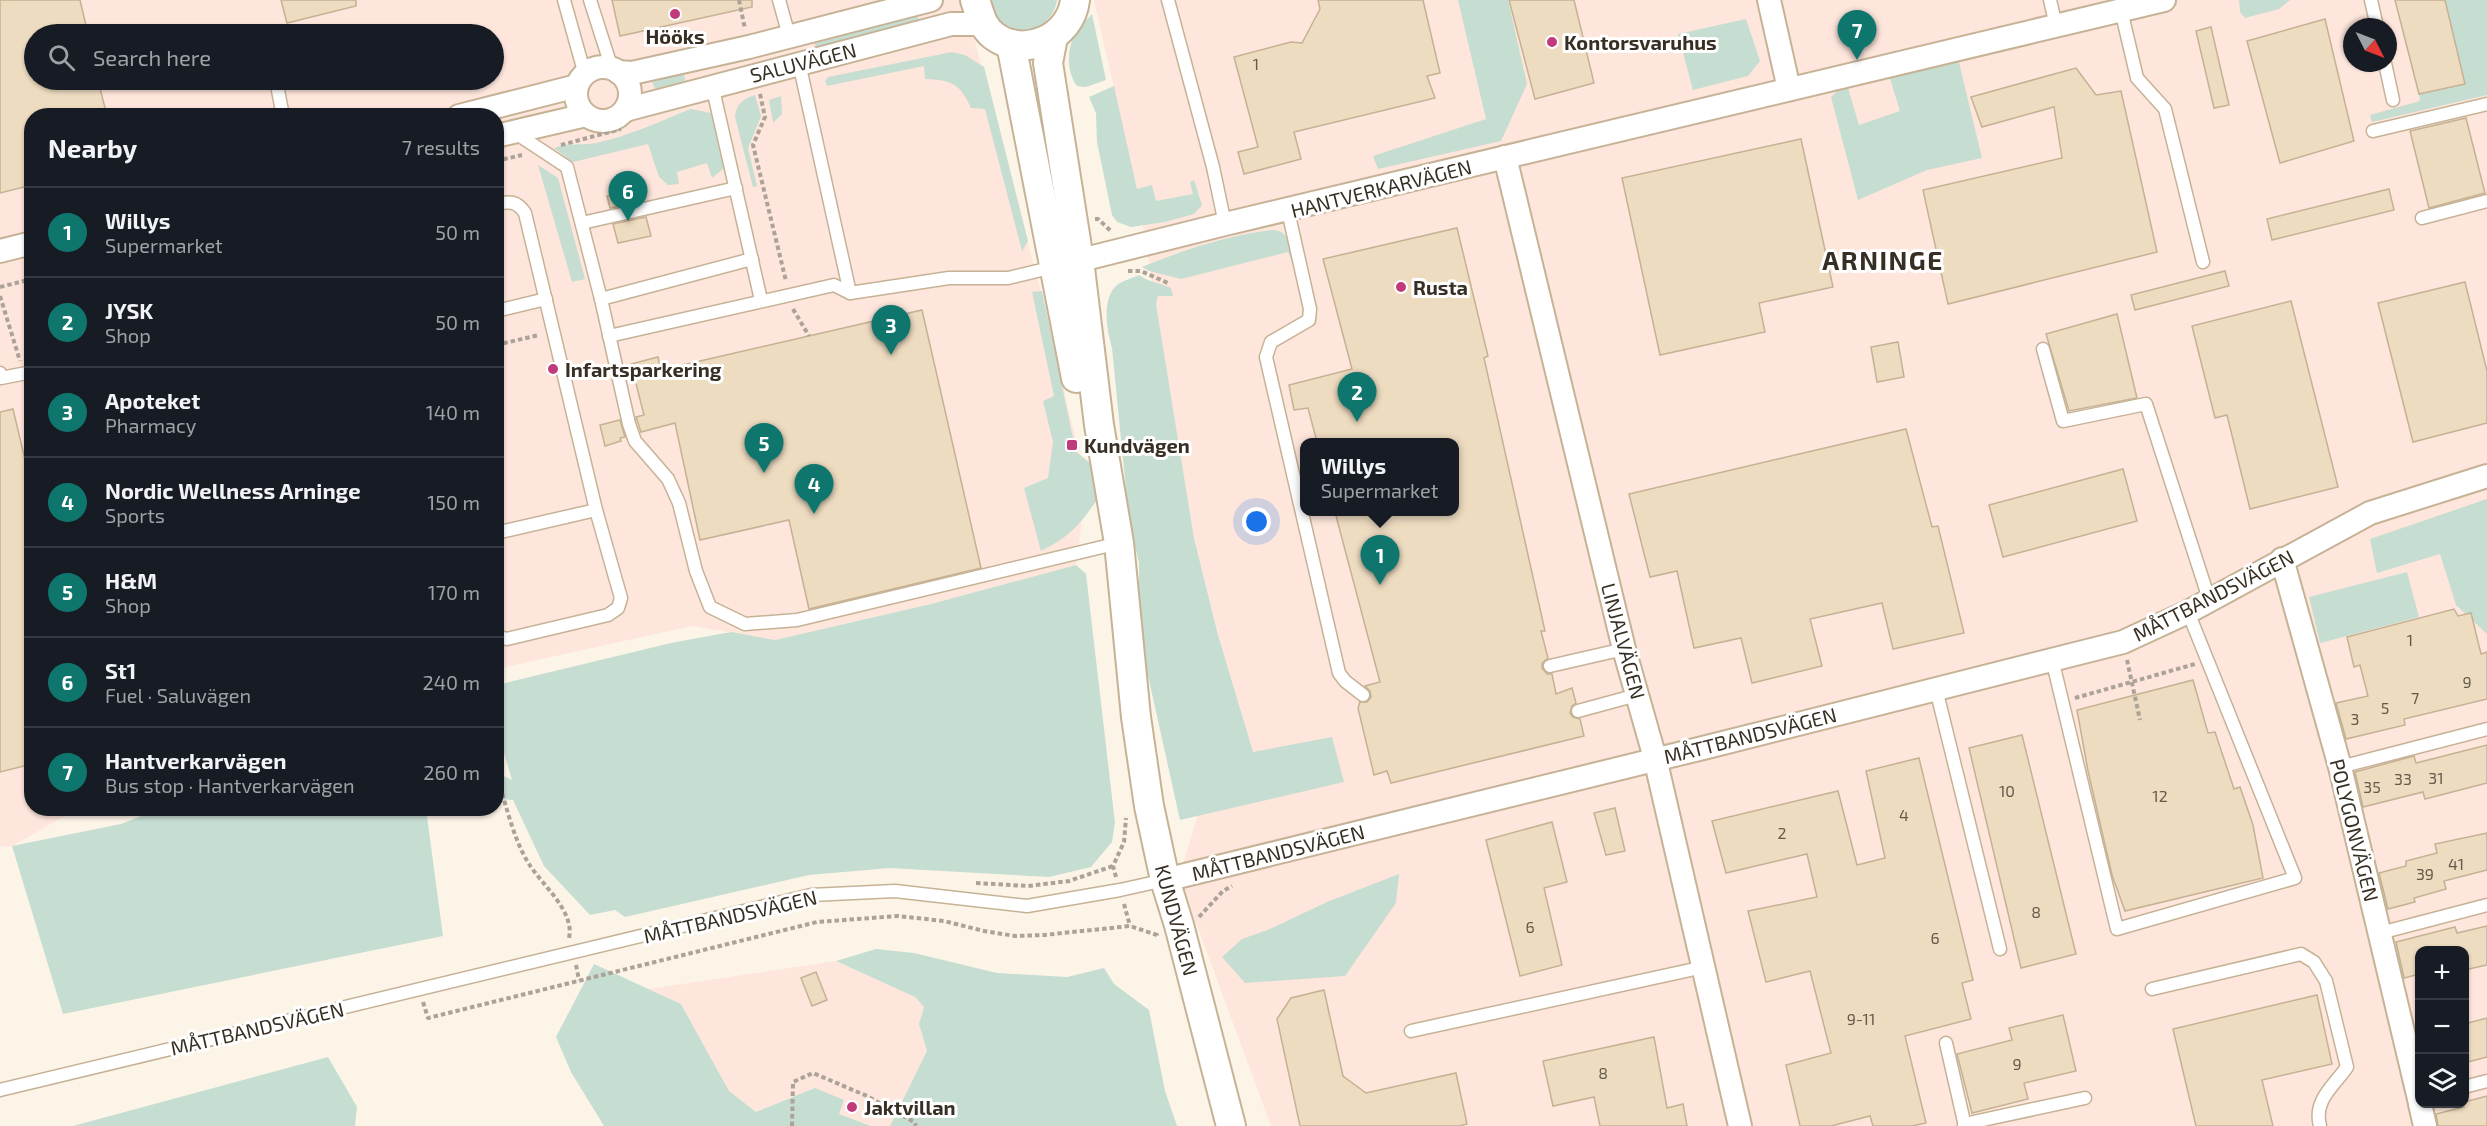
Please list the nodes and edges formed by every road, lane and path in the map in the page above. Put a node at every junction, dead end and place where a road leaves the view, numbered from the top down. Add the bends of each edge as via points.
1 (564, 0) edge
2 (590, 0) edge
3 (739, 0) edge
4 (779, 0) edge
5 (896, 0) edge
6 (931, 0) edge
7 (1075, 0) edge
8 (1168, 0) edge
9 (1769, 0) edge
10 (2050, 0) edge
11 (2163, 0) edge
12 (2372, 0) edge
13 (2121, 10) junction
14 (979, 12) edge
15 (2375, 18) edge
16 (855, 19) junction
17 (2056, 26) junction
18 (789, 36) junction
19 (1053, 37) junction
20 (1011, 44) junction
21 (749, 47) junction
22 (799, 63) junction
23 (615, 71) junction
24 (2387, 72) edge
25 (755, 74) junction
26 (581, 80) junction
27 (712, 85) junction
28 (1789, 89) junction
29 (278, 90) edge
30 (2393, 100) dead end
31 (2487, 104) edge
32 (281, 108) edge
33 (486, 108) edge
34 (625, 110) junction
35 (586, 115) junction
36 (2373, 131) dead end
37 (505, 134) edge
38 (1505, 157) junction
39 (736, 188) junction
40 (2487, 201) edge
41 (504, 202) edge
42 (1288, 211) junction
43 (2422, 218) dead end
44 (582, 223) junction
45 (1225, 224) junction
46 (24, 244) edge
47 (1, 247) edge
48 (752, 259) junction
49 (2203, 262) dead end
50 (1067, 264) junction
51 (24, 281) edge
52 (0, 287) edge
53 (850, 293) junction
54 (790, 294) junction
55 (0, 296) edge
56 (546, 299) junction
57 (601, 299) junction
58 (761, 300) junction
59 (504, 309) edge
60 (554, 331) junction
61 (609, 336) junction
62 (809, 336) dead end
63 (504, 343) edge
64 (2043, 349) dead end
65 (24, 361) edge
66 (24, 373) edge
67 (0, 376) edge
68 (2487, 476) edge
69 (1300, 504) edge
70 (596, 510) junction
71 (1303, 516) edge
72 (504, 531) edge
73 (1119, 543) junction
74 (2282, 559) junction
75 (2209, 599) junction
76 (2187, 612) junction
77 (504, 638) edge
78 (2123, 642) junction
79 (1624, 649) junction
80 (2052, 659) junction
81 (2207, 660) junction
82 (1550, 666) dead end
83 (2132, 682) junction
84 (1936, 689) junction
85 (1363, 695) dead end
86 (1637, 695) junction
87 (2063, 702) junction
88 (1578, 711) dead end
89 (2140, 720) dead end
90 (2487, 729) edge
91 (1655, 758) junction
92 (2340, 766) junction
93 (504, 798) edge
94 (1165, 880) junction
95 (1120, 890) junction
96 (2487, 905) edge
97 (2380, 933) junction
98 (560, 940) dead end
99 (2001, 949) dead end
100 (1704, 967) junction
101 (420, 989) junction
102 (2152, 989) dead end
103 (1411, 1031) dead end
104 (1946, 1043) dead end
105 (2487, 1081) edge
106 (2415, 1084) edge
107 (2469, 1086) edge
108 (0, 1090) edge
109 (2085, 1098) dead end
110 (2421, 1108) edge
111 (1965, 1125) edge
112 (792, 1126) edge
113 (916, 1126) edge
114 (1231, 1126) edge
115 (1740, 1126) edge
116 (2320, 1126) edge
117 (2425, 1126) edge

1 - 26 lane
2 - 23 lane
3 - 21 path
4 - 18 lane
5 - 16 street
6 - 16 street, SALUVÄGEN
7 - 19 street via 1066,25
8 - 45 lane
9 - 28 street
10 - 17 lane
11 - 13 street, HANTVERKARVÄGEN
12 - 15 lane
13 - 17 street, HANTVERKARVÄGEN
13 - 49 lane via 2137,78 2166,109
14 - 20 street via 995,36
14 - 22 street, SALUVÄGEN via 951,24
16 - 18 street, SALUVÄGEN
17 - 28 street, HANTVERKARVÄGEN
18 - 21 street, SALUVÄGEN
19 - 20 street via 1031,45
19 - 50 street, KUNDVÄGEN via 1048,63
20 - 50 street, KUNDVÄGEN
21 - 23 street, SALUVÄGEN via 632,73
22 - 25 street, SALUVÄGEN
22 - 53 lane
23 - 26 street, SALUVÄGEN via 597,68
23 - 34 street via 628,86
24 - 30 lane
25 - 27 street, SALUVÄGEN
25 - 54 path via 765,117 753,144
26 - 33 street, SALUVÄGEN
26 - 35 street via 577,102
27 - 34 street, SALUVÄGEN
27 - 39 lane
28 - 38 street, HANTVERKARVÄGEN
29 - 32 lane
31 - 36 lane
34 - 35 street, SALUVÄGEN via 611,120
35 - 37 street, SALUVÄGEN
37 - 44 lane via 567,167
38 - 42 street, HANTVERKARVÄGEN
38 - 79 street, LINJALVÄGEN
39 - 44 lane
39 - 48 lane
40 - 43 lane
41 - 56 lane via 520,205 525,213
42 - 45 street, HANTVERKARVÄGEN
42 - 69 lane via 1310,309 1309,320 1271,342 1266,357
44 - 57 lane
45 - 50 street, HANTVERKARVÄGEN
46 - 47 street
48 - 57 lane
48 - 58 lane
50 - 53 lane via 1008,278 949,278
50 - 73 street, KUNDVÄGEN
51 - 52 path
53 - 54 lane via 834,285
54 - 58 lane
54 - 62 path via 793,308
55 - 65 path
56 - 59 lane
56 - 60 lane
57 - 61 lane
58 - 61 lane
60 - 63 path
60 - 70 lane
61 - 73 lane via 635,441 668,479 679,503 696,571 710,607 745,624 797,620
64 - 75 lane via 2063,421 2146,404
66 - 67 lane
68 - 74 street, MÅTTBANDSVÄGEN via 2370,513
70 - 72 lane
70 - 77 lane via 621,598 618,608 608,615
71 - 85 lane via 1339,673
73 - 94 street, KUNDVÄGEN via 1136,717
74 - 75 street, MÅTTBANDSVÄGEN
74 - 92 street, POLYGONVÄGEN
75 - 76 street, MÅTTBANDSVÄGEN
76 - 78 street, MÅTTBANDSVÄGEN
76 - 81 lane
78 - 80 street, MÅTTBANDSVÄGEN
78 - 83 path
79 - 82 lane
79 - 86 street, LINJALVÄGEN
80 - 84 street, MÅTTBANDSVÄGEN
80 - 87 lane
81 - 83 path
81 - 87 lane via 2295,878 2117,928
83 - 87 path
83 - 89 path
84 - 91 street, MÅTTBANDSVÄGEN
84 - 99 lane
86 - 88 lane
86 - 91 street, LINJALVÄGEN
90 - 92 lane
91 - 94 street, MÅTTBANDSVÄGEN
91 - 100 street, LINJALVÄGEN
92 - 97 street, POLYGONVÄGEN
93 - 98 path via 527,862 565,911 571,937
94 - 95 lane, MÅTTBANDSVÄGEN
94 - 114 street, KUNDVÄGEN
95 - 101 lane, MÅTTBANDSVÄGEN via 1028,906 895,891 812,896
95 - 101 path via 1130,926 1015,936 944,921 865,917 817,922 428,1018
96 - 97 lane
97 - 106 street, POLYGONVÄGEN
100 - 103 lane
100 - 115 street, LINJALVÄGEN
101 - 108 lane, MÅTTBANDSVÄGEN
102 - 116 lane via 2301,954 2314,962 2326,981 2347,1067 2320,1102
104 - 111 lane
105 - 107 lane
109 - 111 lane
110 - 117 street, POLYGONVÄGEN
112 - 113 path via 793,1082 813,1073 867,1096

